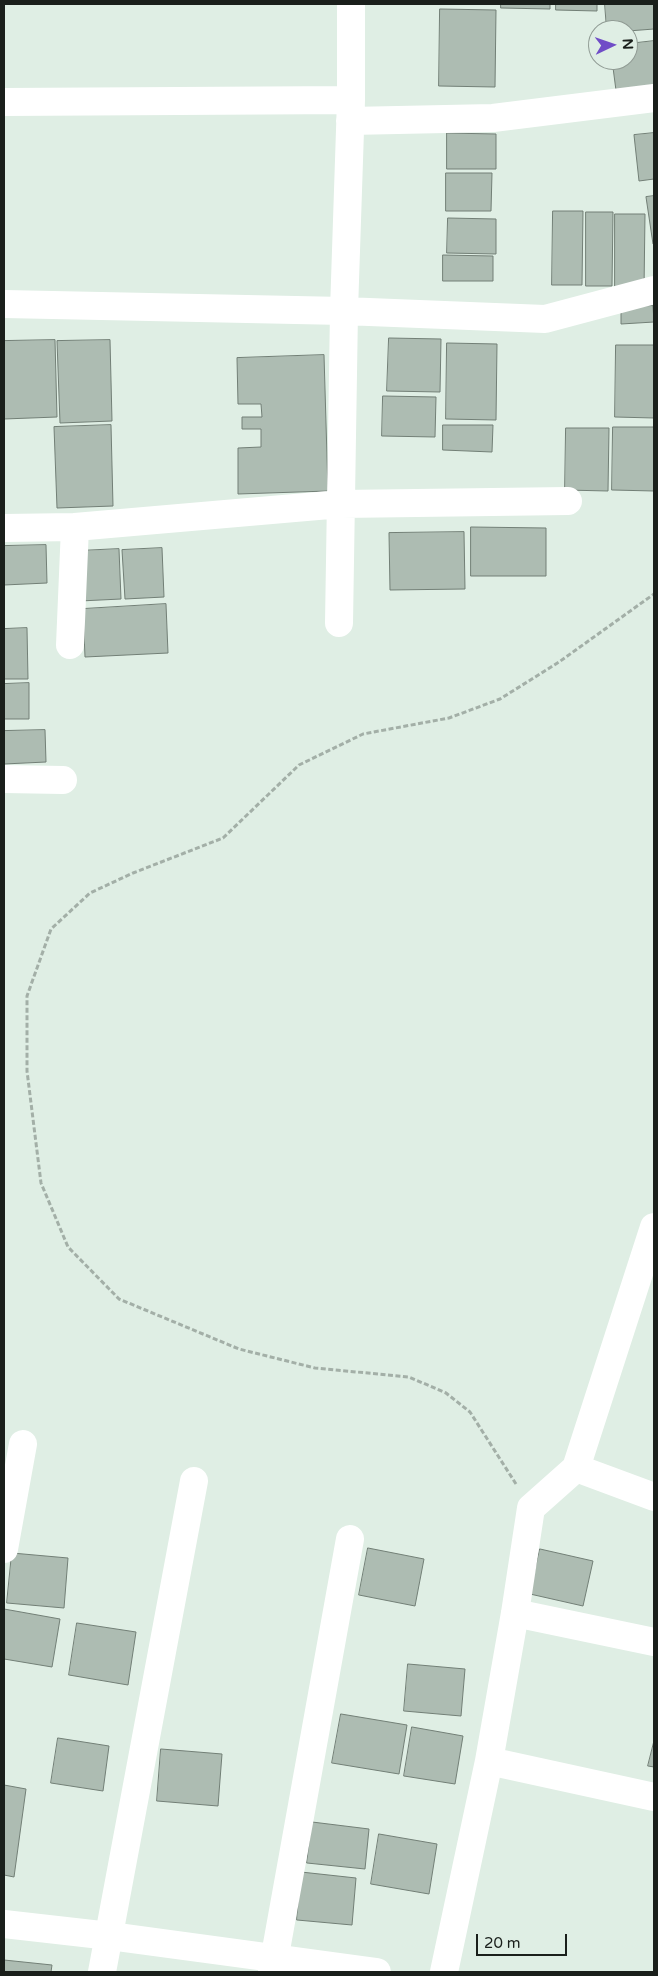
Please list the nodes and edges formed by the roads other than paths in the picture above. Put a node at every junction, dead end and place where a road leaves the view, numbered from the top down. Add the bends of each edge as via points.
1 (351, 4) edge
2 (654, 98) edge
3 (4, 102) edge
4 (350, 111) junction
5 (654, 290) edge
6 (4, 304) edge
7 (344, 311) junction
8 (568, 501) dead end
9 (341, 504) junction
10 (75, 527) junction
11 (4, 528) edge
12 (339, 623) dead end
13 (70, 645) dead end
14 (4, 779) edge
15 (63, 780) dead end
16 (654, 1227) edge
17 (24, 1444) dead end
18 (576, 1468) junction
19 (194, 1481) dead end
20 (654, 1497) edge
21 (350, 1539) dead end
22 (4, 1549) edge
23 (515, 1613) junction
24 (654, 1642) edge
25 (489, 1761) junction
26 (654, 1797) edge
27 (4, 1924) edge
28 (110, 1936) junction
29 (274, 1965) edge
30 (102, 1972) edge
31 (377, 1972) edge
32 (444, 1972) edge

1 - 4 street
2 - 4 street via 493,118
3 - 4 street
4 - 7 street
5 - 7 street via 545,319
6 - 7 street
7 - 9 street
8 - 9 street
9 - 10 street
9 - 12 street
10 - 11 street
10 - 13 street
14 - 15 street
16 - 18 street
17 - 22 street
18 - 20 street
18 - 23 street via 531,1508
19 - 28 street
21 - 29 street
23 - 24 street
23 - 25 street
25 - 26 street
25 - 32 street
27 - 28 street
28 - 29 street
28 - 30 street
29 - 31 street

